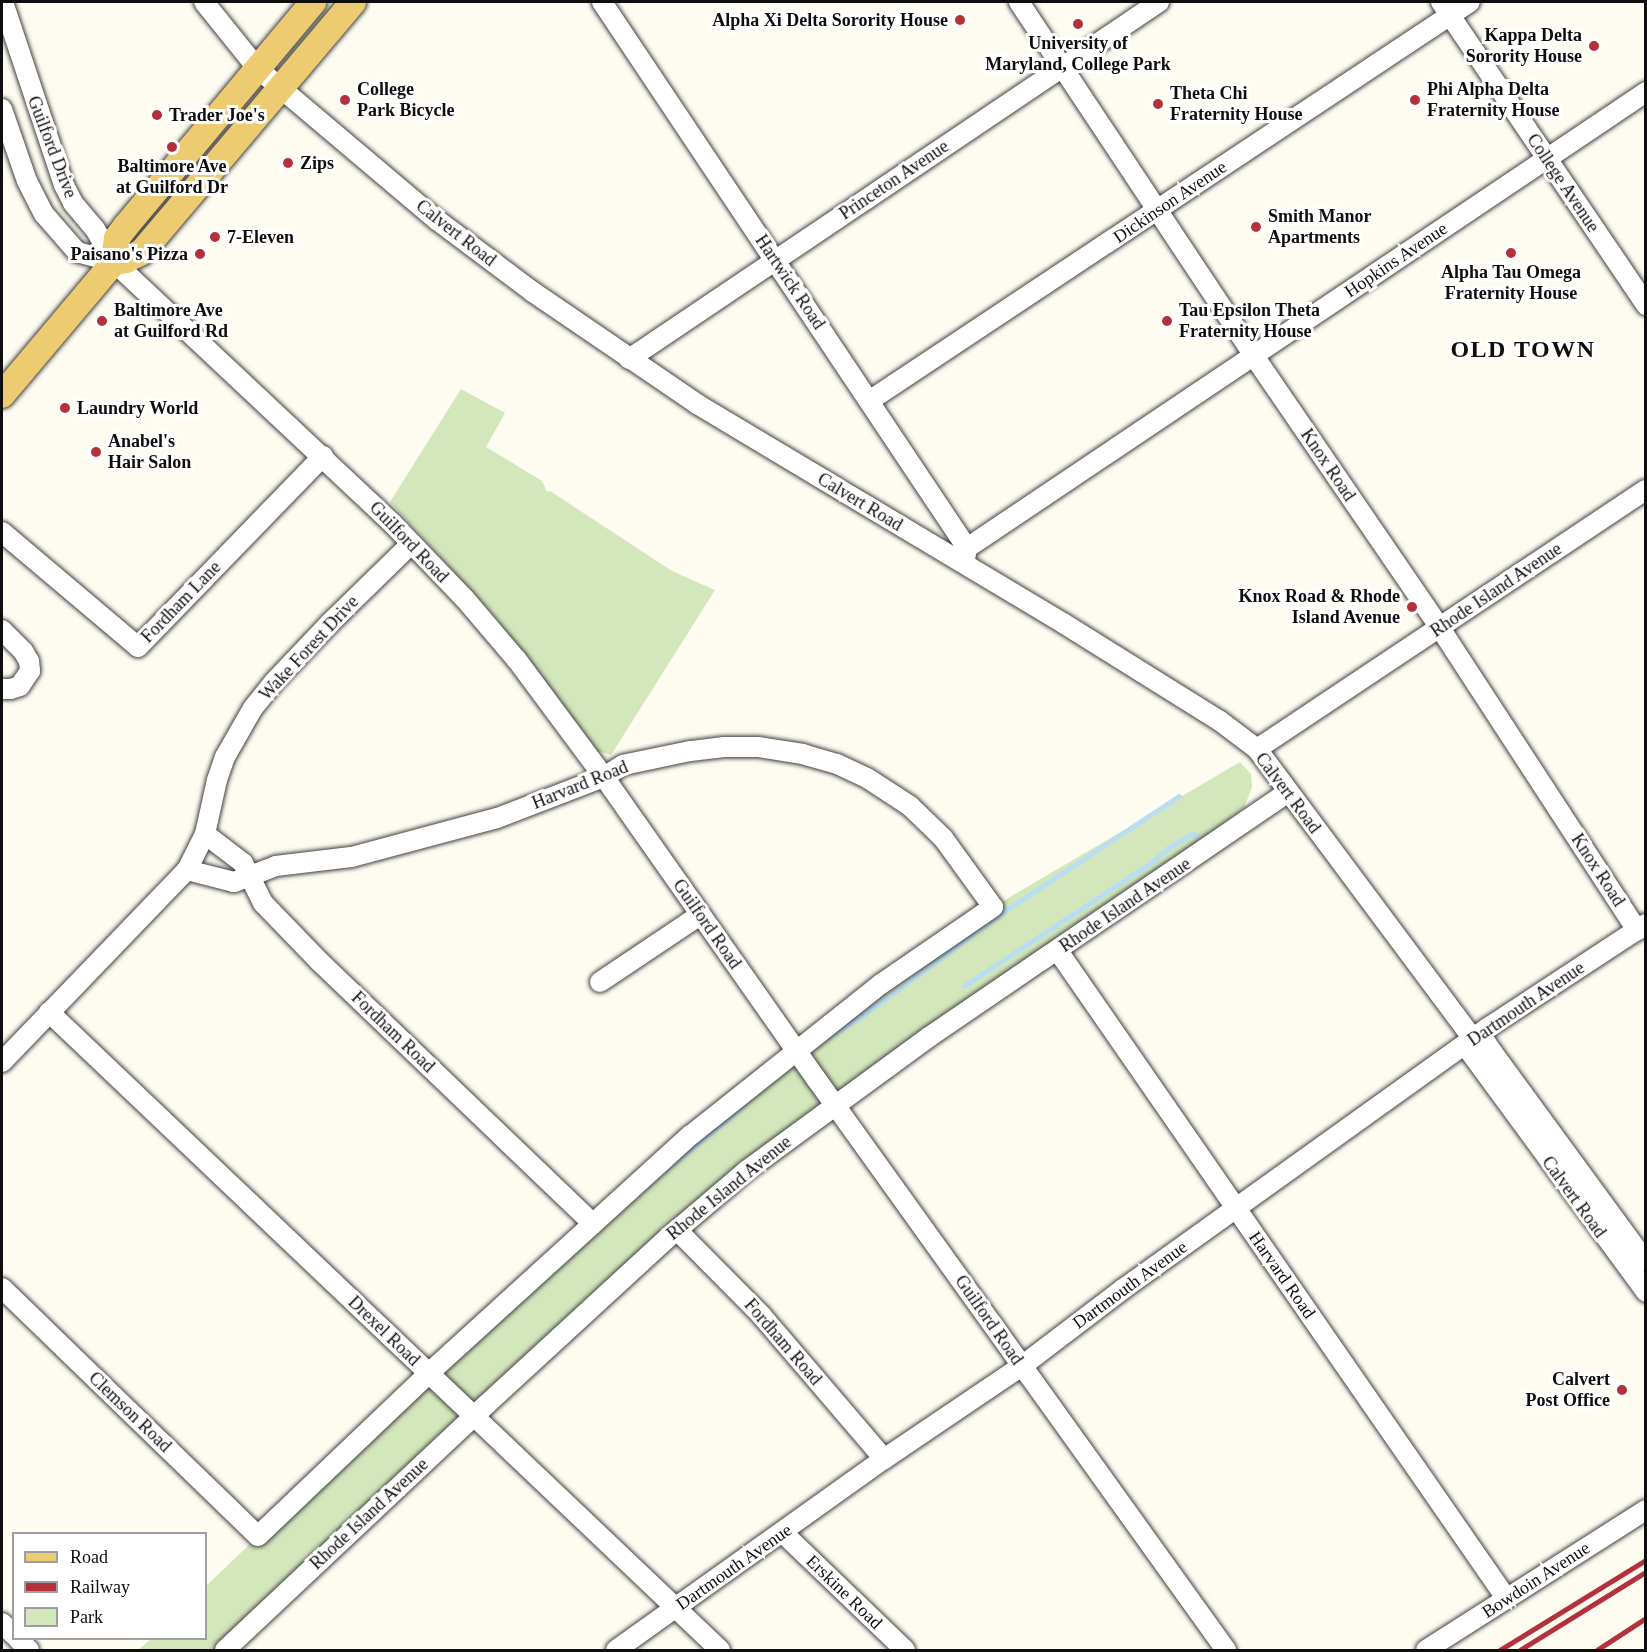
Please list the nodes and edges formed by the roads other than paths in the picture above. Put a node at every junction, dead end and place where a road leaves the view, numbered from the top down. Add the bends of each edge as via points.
1 (3, 2) edge
2 (204, 2) edge
3 (313, 2) edge
4 (353, 2) edge
5 (602, 2) edge
6 (1019, 2) edge
7 (1159, 2) edge
8 (1470, 2) edge
9 (1446, 8) edge
10 (1062, 67) junction
11 (257, 68) junction
12 (280, 88) junction
13 (1646, 92) edge
14 (2, 109) edge
15 (1547, 159) junction
16 (1158, 210) junction
17 (776, 260) junction
18 (114, 262) junction
19 (1646, 305) edge
20 (1253, 356) junction
21 (629, 359) junction
22 (2, 395) edge
23 (869, 401) junction
24 (322, 456) junction
25 (1646, 490) edge
26 (2, 532) edge
27 (411, 544) junction
28 (966, 556) junction
29 (1440, 628) junction
30 (2, 630) edge
31 (2, 689) edge
32 (1257, 749) junction
33 (604, 777) junction
34 (1288, 792) junction
35 (205, 834) junction
36 (187, 870) junction
37 (249, 877) junction
38 (699, 915) junction
39 (1641, 927) edge
40 (1058, 951) junction
41 (600, 982) dead end
42 (49, 1012) junction
43 (1473, 1039) junction
44 (796, 1050) junction
45 (2, 1062) edge
46 (835, 1104) junction
47 (1236, 1208) junction
48 (593, 1224) junction
49 (676, 1230) junction
50 (1646, 1262) edge
51 (2, 1288) edge
52 (1646, 1292) edge
53 (1022, 1366) junction
54 (429, 1373) junction
55 (473, 1416) junction
56 (884, 1459) junction
57 (1646, 1510) edge
58 (783, 1533) junction
59 (1506, 1598) junction
60 (675, 1608) junction
61 (225, 1650) edge
62 (616, 1650) edge
63 (720, 1650) edge
64 (905, 1650) edge
65 (1226, 1650) edge
66 (1426, 1650) edge

1 - 18 street, Guilford Drive via 60,177 73,204 95,229
2 - 11 street, Calvert Road
3 - 11 main road
4 - 12 main road
5 - 17 street, Hartwick Road
6 - 10 street, Knox Road
7 - 10 street, Princeton Avenue
8 - 9 street, Dickinson Avenue
9 - 15 street, College Avenue
9 - 16 street, Dickinson Avenue
10 - 16 street, Knox Road
10 - 17 street, Princeton Avenue
11 - 12 street, Calvert Road
11 - 18 main road via 121,232
12 - 18 main road via 142,252
12 - 21 street, Calvert Road via 437,220
13 - 15 street, Hopkins Avenue
14 - 18 street, Guilford Drive via 27,181 44,214 77,252
15 - 19 street, College Avenue
15 - 20 street, Hopkins Avenue
16 - 20 street, Knox Road
16 - 23 street, Dickinson Avenue
17 - 21 street, Princeton Avenue
17 - 23 street, Hartwick Road
18 - 22 main road
18 - 24 street, Guilford Road
20 - 28 street, Hopkins Avenue
20 - 29 street, Knox Road
21 - 28 street, Calvert Road via 697,404
23 - 28 street, Hartwick Road
24 - 26 street, Fordham Lane via 138,647
24 - 27 street, Guilford Road
25 - 29 street, Rhode Island Avenue
27 - 33 street, Guilford Road via 504,645
27 - 35 street, Wake Forest Drive via 321,632 253,708 225,757
28 - 32 street, Calvert Road
29 - 32 street, Rhode Island Avenue
29 - 39 street, Knox Road
30 - 31 street via 23,651 30,671 20,686
32 - 34 street, Calvert Road
33 - 37 street, Harvard Road via 497,818 433,837 351,856 276,866
33 - 38 street, Guilford Road
33 - 44 street, Harvard Road via 624,765 724,747 775,749 837,764 876,784 916,812 943,838 993,907 880,984
34 - 40 street, Rhode Island Avenue
34 - 43 street, Calvert Road
35 - 36 street, Wake Forest Drive
35 - 37 street via 243,863
36 - 37 street via 234,882
36 - 42 street
37 - 48 street, Fordham Road via 262,903 303,945
38 - 41 street
38 - 44 street, Guilford Road
39 - 43 street, Dartmouth Avenue
40 - 46 street, Rhode Island Avenue
40 - 47 street, Harvard Road
42 - 45 street
42 - 54 street, Drexel Road
43 - 47 street, Dartmouth Avenue
43 - 50 street, Calvert Road via 1486,1043
43 - 52 street, Calvert Road via 1470,1052
44 - 46 street, Guilford Road
44 - 48 street via 691,1135
46 - 49 street, Rhode Island Avenue
46 - 53 street, Guilford Road
47 - 53 street, Dartmouth Avenue
47 - 59 street, Harvard Road
48 - 54 street
49 - 55 street, Rhode Island Avenue
49 - 56 street, Fordham Road via 762,1316
51 - 54 street, Clemson Road via 258,1536
53 - 56 street, Dartmouth Avenue
53 - 65 street, Guilford Road
54 - 55 street, Drexel Road
55 - 60 street, Drexel Road
55 - 61 street, Rhode Island Avenue
56 - 58 street, Dartmouth Avenue
57 - 59 street, Bowdoin Avenue
58 - 60 street, Dartmouth Avenue
58 - 64 street, Erskine Road
59 - 66 street, Bowdoin Avenue
60 - 62 street, Dartmouth Avenue
60 - 63 street, Drexel Road

